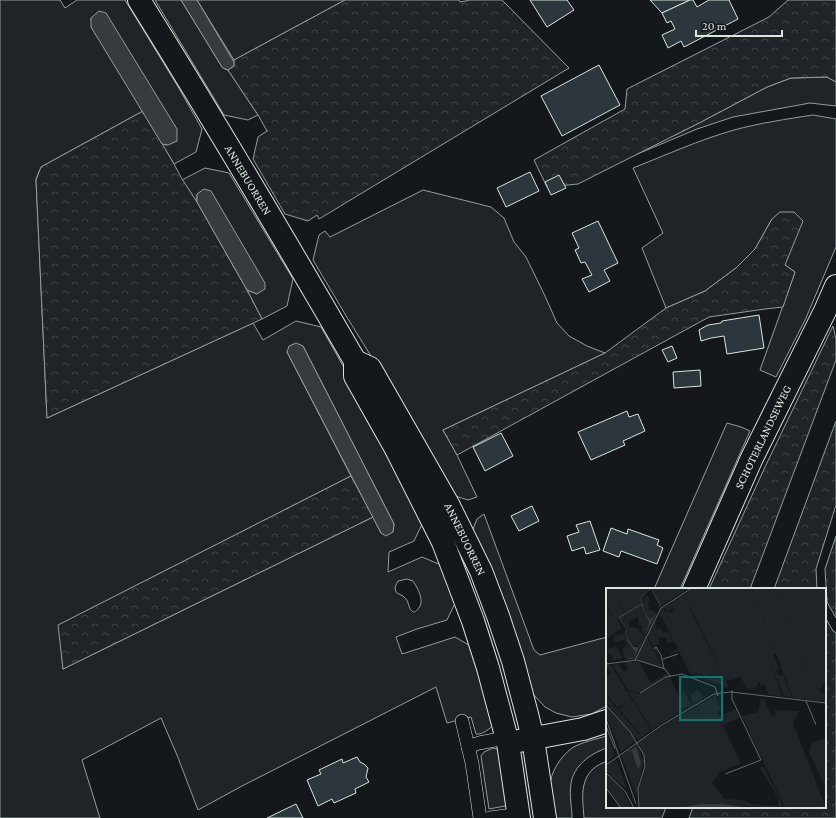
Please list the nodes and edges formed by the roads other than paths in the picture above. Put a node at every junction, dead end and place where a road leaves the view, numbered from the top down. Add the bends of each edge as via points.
1 (139, 0) edge
2 (836, 286) edge
3 (355, 361) junction
4 (694, 588) edge
5 (462, 721) dead end
6 (606, 722) edge
7 (532, 739) junction
8 (508, 744) junction
9 (468, 747) junction
10 (519, 816) edge
11 (480, 818) edge
12 (490, 818) edge
13 (545, 818) edge

1 - 3 main road, ANNEBUORREN
2 - 4 main road, SCHOTERLANDSEWEG via 751,460
3 - 7 main road, ANNEBUORREN via 370,368 450,506 481,571 513,661
3 - 8 main road, ANNEBUORREN via 355,376 395,447 443,542 488,668
5 - 9 lane
6 - 7 main road
7 - 8 main road
7 - 13 main road
8 - 9 lane via 500,739
8 - 10 main road
9 - 11 lane
10 - 12 lane

